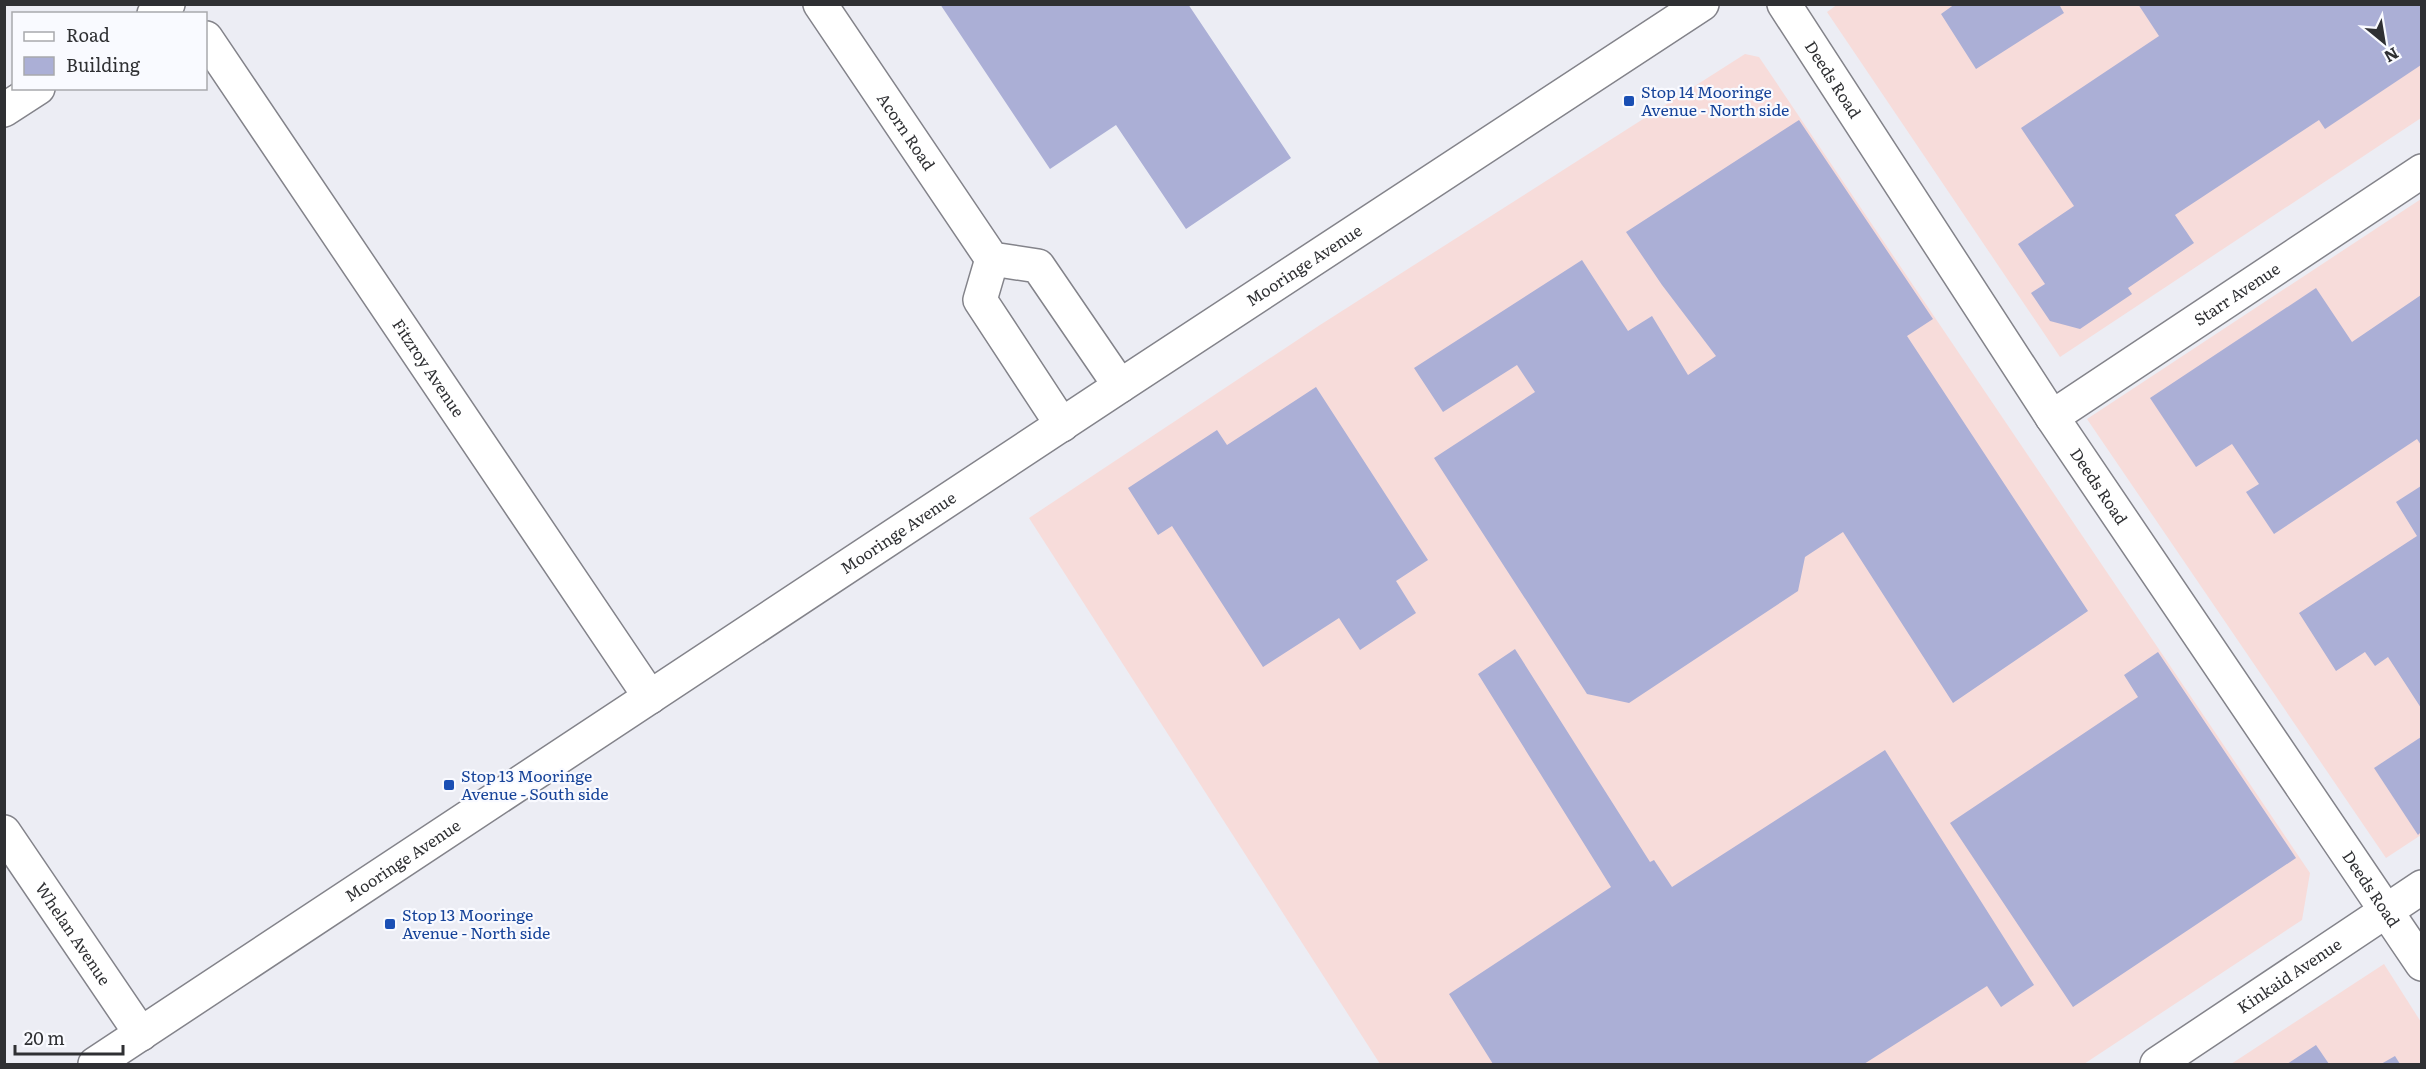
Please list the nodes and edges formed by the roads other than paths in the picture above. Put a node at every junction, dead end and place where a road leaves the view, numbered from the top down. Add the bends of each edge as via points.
1 (820, 4) edge
2 (1702, 4) edge
3 (1784, 4) edge
4 (207, 39) edge
5 (35, 90) edge
6 (4, 110) edge
7 (2421, 171) edge
8 (992, 259) junction
9 (1120, 386) junction
10 (2052, 417) junction
11 (1062, 425) junction
12 (650, 697) junction
13 (4, 832) edge
14 (2421, 887) edge
15 (2386, 911) junction
16 (2421, 964) edge
17 (141, 1034) junction
18 (95, 1065) edge
19 (2157, 1065) edge

1 - 8 street, Acorn Road
2 - 9 street, Mooringe Avenue
3 - 10 street, Deeds Road
4 - 12 street, Fitzroy Avenue
5 - 6 street
7 - 10 street, Starr Avenue
8 - 9 street via 1038,266
8 - 11 street via 980,300
9 - 11 street, Mooringe Avenue
10 - 15 street, Deeds Road
11 - 12 street, Mooringe Avenue
12 - 17 street, Mooringe Avenue
13 - 17 street, Whelan Avenue
14 - 15 street, Kinkaid Avenue
15 - 16 street, Deeds Road
15 - 19 street, Kinkaid Avenue
17 - 18 street, Mooringe Avenue

